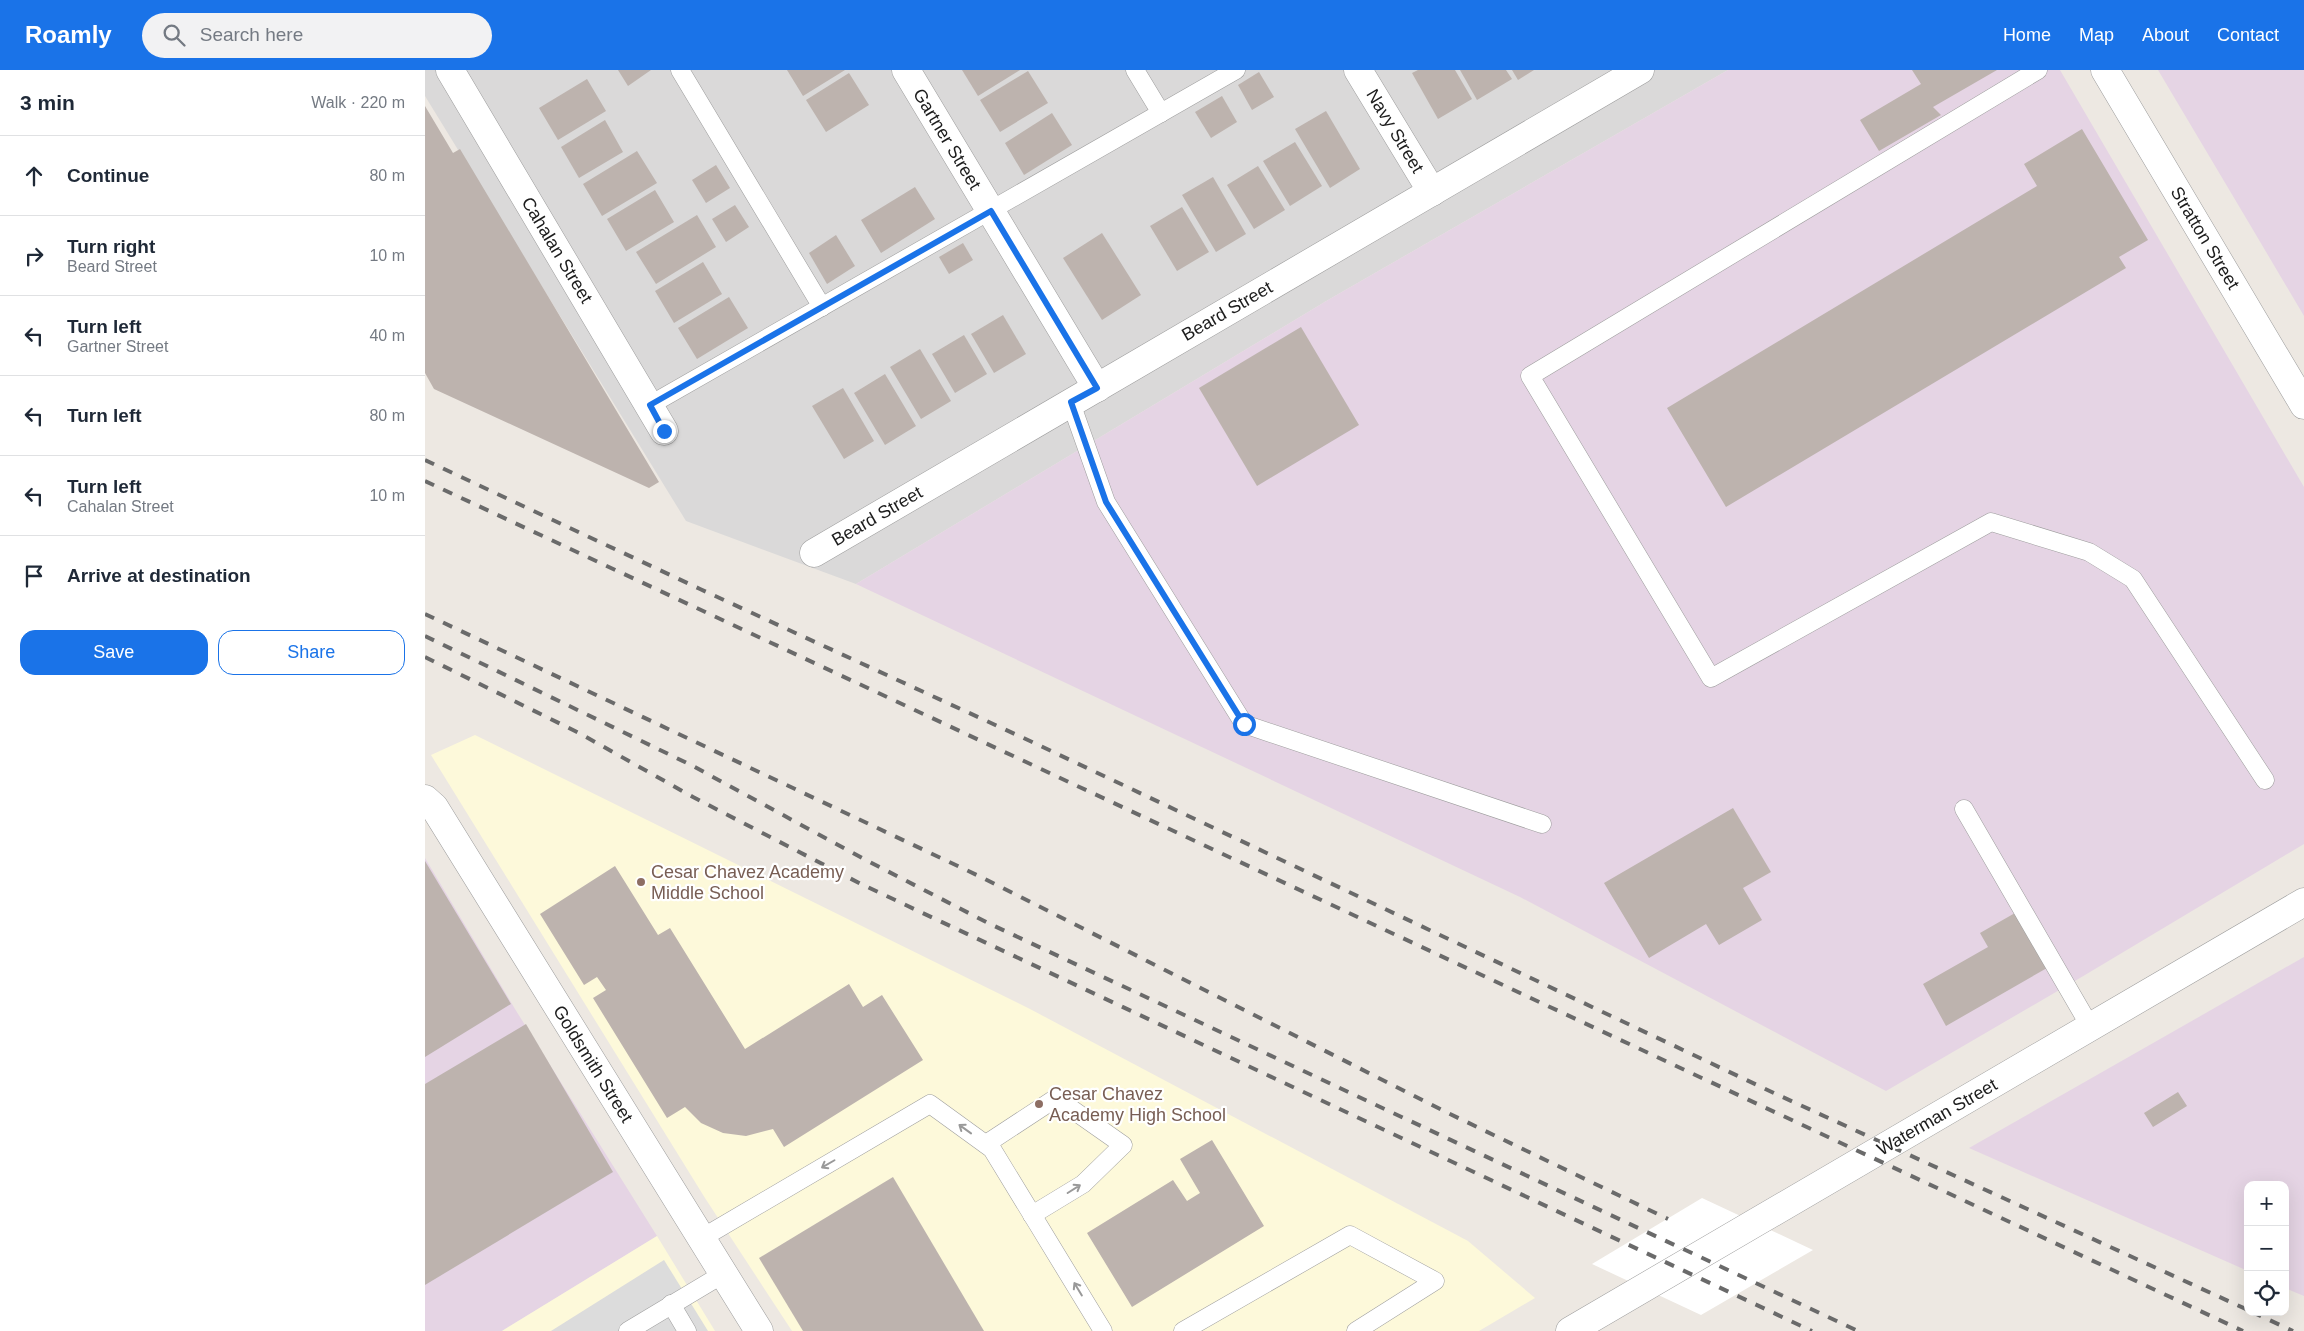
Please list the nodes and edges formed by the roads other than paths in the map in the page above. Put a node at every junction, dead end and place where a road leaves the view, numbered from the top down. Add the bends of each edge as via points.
1 (450, 70) edge
2 (680, 70) edge
3 (906, 70) edge
4 (1135, 70) edge
5 (1236, 70) edge
6 (1359, 70) edge
7 (1640, 70) edge
8 (2038, 70) edge
9 (2105, 70) edge
10 (1161, 113) junction
11 (1432, 192) junction
12 (991, 211) junction
13 (822, 307) junction
14 (1097, 388) junction
15 (1071, 402) junction
16 (650, 405) junction
17 (2304, 405) edge
18 (664, 431) dead end
19 (814, 552) dead end
20 (2265, 780) dead end
21 (425, 799) edge
22 (1964, 809) dead end
23 (1542, 824) dead end
24 (2304, 902) edge
25 (2091, 1028) junction
26 (986, 1144) junction
27 (1032, 1215) junction
28 (701, 1238) junction
29 (723, 1274) junction
30 (671, 1304) junction
31 (629, 1331) edge
32 (687, 1331) edge
33 (759, 1331) edge
34 (1103, 1331) edge
35 (1183, 1331) edge
36 (1356, 1331) edge
37 (1570, 1331) edge

1 - 16 street, Cahalan Street
2 - 13 lane
3 - 12 street, Gartner Street
4 - 10 lane
5 - 10 lane
6 - 11 street, Navy Street
7 - 11 street, Beard Street
8 - 20 lane via 1530,376 1711,678 1991,522 2089,552 2133,579
9 - 17 street, Stratton Street
10 - 12 lane
11 - 14 street, Beard Street
12 - 13 lane
12 - 14 street, Gartner Street
13 - 16 lane
14 - 15 street, Beard Street
15 - 19 street, Beard Street
15 - 23 lane via 1106,502 1244,724
16 - 18 street, Cahalan Street
21 - 28 street, Goldsmith Street via 434,807
22 - 25 lane
24 - 25 street, Waterman Street
25 - 37 street, Waterman Street
26 - 27 lane
27 -> 26 lane via 1083,1184 1123,1145 1055,1098
26 -> 28 lane via 930,1104
34 -> 27 lane
28 - 29 street, Goldsmith Street
29 - 30 lane
29 - 33 street, Goldsmith Street
30 - 31 lane
30 - 32 lane
35 - 36 lane via 1350,1235 1435,1281

